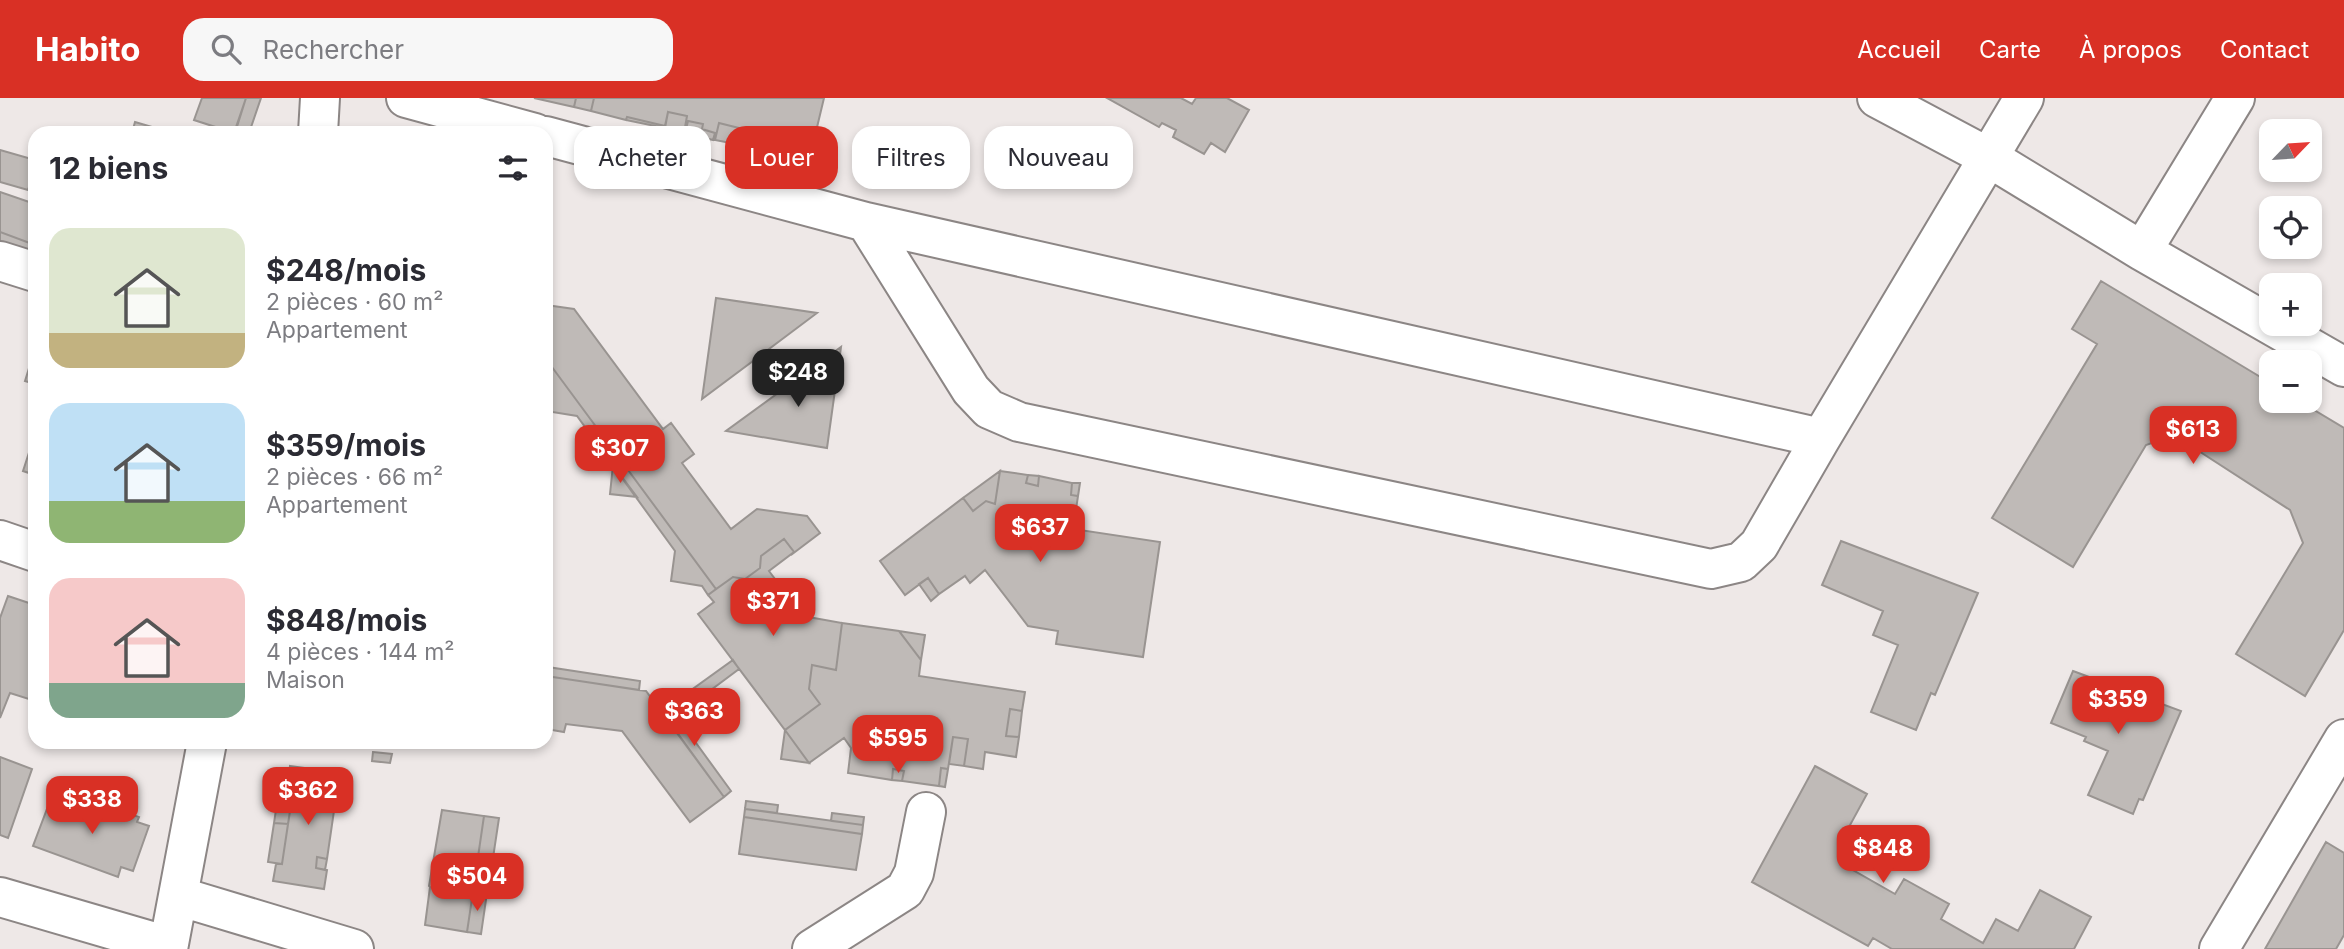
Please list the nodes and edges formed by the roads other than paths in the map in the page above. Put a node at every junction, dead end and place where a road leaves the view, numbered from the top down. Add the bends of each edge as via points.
1 (320, 98) edge
2 (406, 98) edge
3 (1877, 98) edge
4 (2024, 98) edge
5 (2235, 98) edge
6 (318, 126) edge
7 (510, 126) edge
8 (553, 138) edge
9 (1988, 157) junction
10 (866, 222) junction
11 (2142, 250) junction
12 (0, 261) edge
13 (28, 270) edge
14 (2344, 367) edge
15 (1821, 438) junction
16 (0, 540) edge
17 (28, 550) edge
18 (2344, 739) edge
19 (206, 749) edge
20 (926, 811) dead end
21 (178, 896) junction
22 (0, 898) edge
23 (2225, 947) edge
24 (168, 948) edge
25 (354, 949) edge
26 (812, 949) edge

1 - 6 street
2 - 7 street
3 - 9 street
4 - 9 street
5 - 11 street
8 - 10 street
9 - 11 street
9 - 15 street
10 - 15 street
10 - 15 street via 971,390 989,409 1019,422 1711,569 1741,562 1759,545
11 - 14 street
12 - 13 street
16 - 17 street
18 - 23 street
19 - 21 street
20 - 26 street via 914,873 905,890
21 - 24 street
21 - 25 street
22 - 24 street

